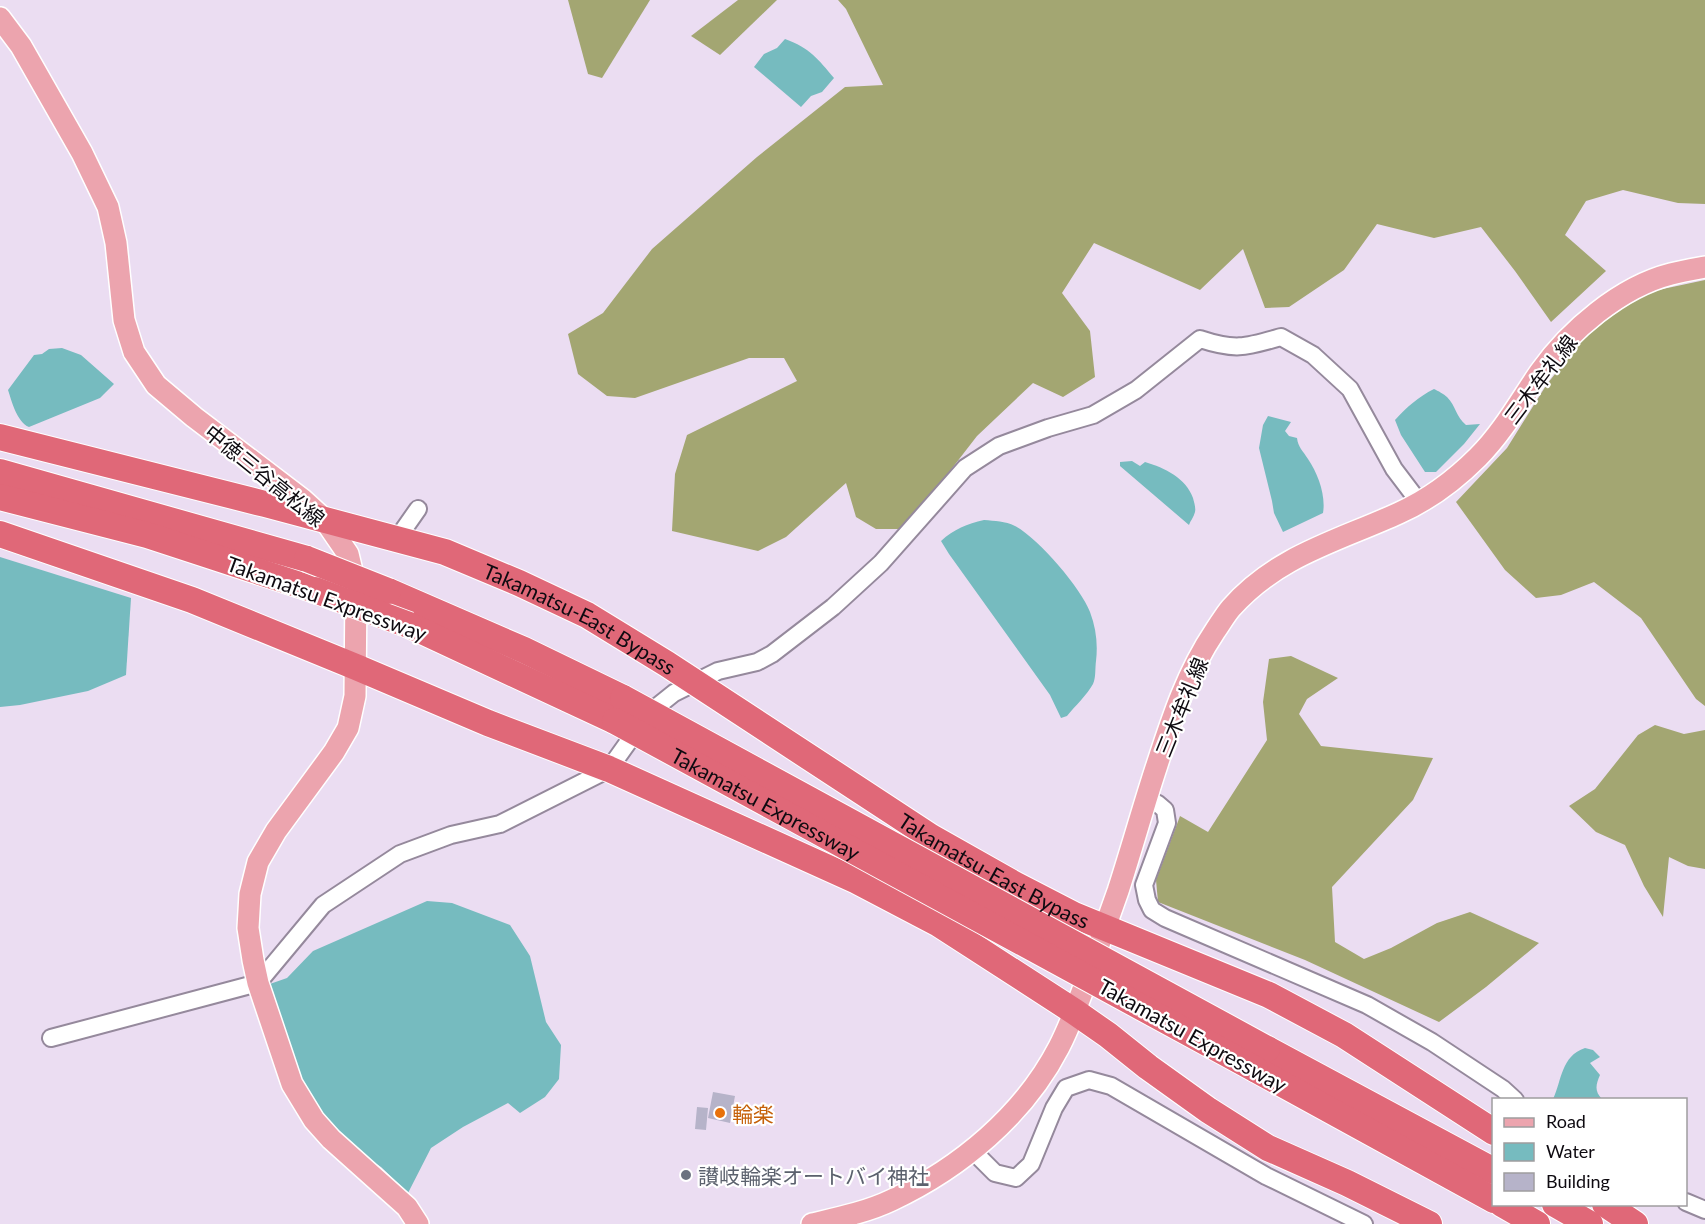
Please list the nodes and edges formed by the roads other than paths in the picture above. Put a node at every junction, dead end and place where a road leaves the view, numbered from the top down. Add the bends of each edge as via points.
1 (0, 18) edge
2 (1705, 267) edge
3 (0, 437) edge
4 (0, 472) edge
5 (0, 497) edge
6 (1419, 502) junction
7 (418, 509) dead end
8 (324, 519) junction
9 (0, 534) edge
10 (397, 539) junction
11 (356, 667) junction
12 (696, 683) junction
13 (619, 709) junction
14 (609, 769) junction
15 (1146, 798) junction
16 (1104, 928) junction
17 (258, 983) junction
18 (1075, 1012) junction
19 (51, 1038) dead end
20 (1261, 1059) junction
21 (1513, 1098) edge
22 (1492, 1130) edge
23 (972, 1150) junction
24 (1492, 1170) edge
25 (1492, 1199) edge
26 (1687, 1202) edge
27 (1506, 1206) edge
28 (1558, 1206) edge
29 (1608, 1206) edge
30 (1705, 1210) edge
31 (418, 1224) edge
32 (812, 1224) edge
33 (1364, 1224) edge
34 (1429, 1224) edge
35 (1537, 1224) edge
36 (1590, 1224) edge
37 (1635, 1224) edge

1 - 8 main road, 中徳三谷高松線 via 21,46 108,207 117,243 124,320 134,352 156,385
2 - 6 main road, 三木牟礼線 via 1668,274 1640,285 1583,324 1555,351 1479,456
3 - 8 highway, Takamatsu-East Bypass
4 - 13 highway, Takamatsu Expressway, bridge via 307,559 524,650
5 - 13 highway, Takamatsu Expressway, bridge via 147,535 315,590
6 - 12 street via 1394,469 1350,388 1313,355 1281,337 1247,347 1222,346 1200,339 1136,390 1093,415 999,446 965,468 881,563 833,607 772,654 757,662 718,671
6 - 15 main road, 三木牟礼線 via 1282,566 1231,609 1184,688
7 - 10 street
8 - 10 highway, Takamatsu-East Bypass
8 - 11 main road, 中徳三谷高松線 via 348,554 356,588
9 - 11 highway via 192,600
10 - 12 highway, Takamatsu-East Bypass via 445,552 587,615
11 - 14 highway
11 - 17 main road, 中徳三谷高松線 via 348,728 258,862 250,894 248,928
12 - 14 street via 674,693 649,713
12 - 16 highway, Takamatsu-East Bypass via 931,837
13 - 20 highway, Takamatsu Expressway, bridge
14 - 17 street via 500,824 451,835 400,854 323,905
14 - 18 highway via 867,886 939,924
15 - 16 main road, 三木牟礼線
15 - 21 street via 1165,810 1167,823 1144,885 1152,910 1367,1005 1432,1042
16 - 18 main road, 三木牟礼線
16 - 22 highway, Takamatsu-East Bypass via 1269,995 1344,1035
17 - 19 street
17 - 31 main road, 中徳三谷高松線 via 292,1084 314,1120 407,1207
18 - 23 main road, 三木牟礼線 via 1058,1050 1028,1094
18 - 34 highway via 1208,1110 1268,1148
20 - 24 highway, Takamatsu Expressway
20 - 25 highway, Takamatsu Expressway
23 - 32 main road, 三木牟礼線 via 890,1201
23 - 33 street via 995,1173 1016,1178 1032,1164 1066,1088 1089,1080 1111,1086 1266,1176
26 - 30 street
27 - 35 highway
28 - 36 highway
29 - 37 highway

